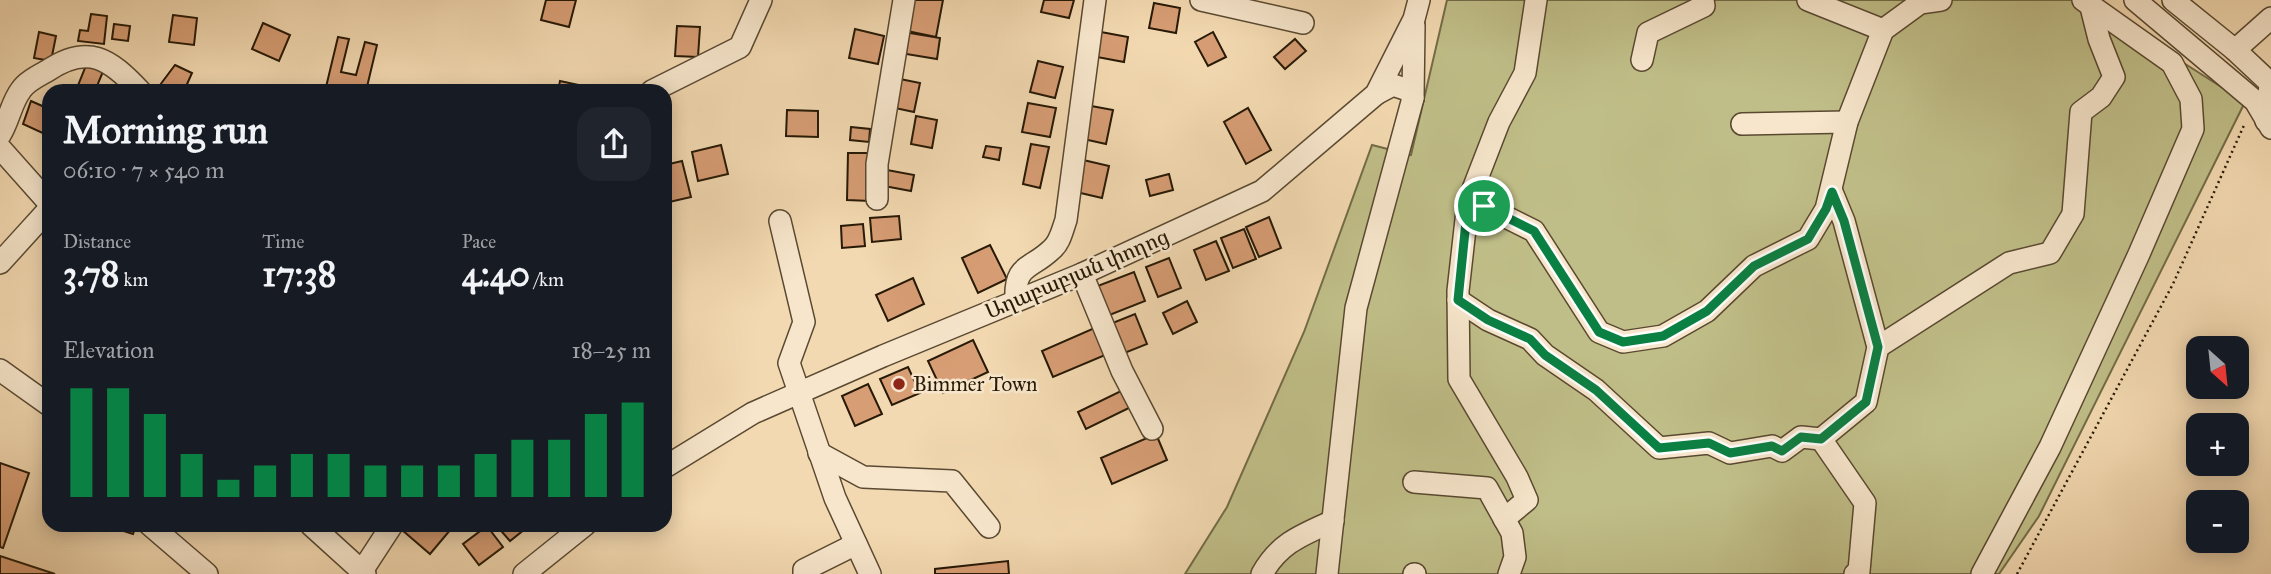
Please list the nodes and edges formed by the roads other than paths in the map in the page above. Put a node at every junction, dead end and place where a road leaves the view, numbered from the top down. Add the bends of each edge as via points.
1 (761, 0) edge
2 (904, 0) edge
3 (1095, 0) edge
4 (1201, 0) edge
5 (1536, 0) edge
6 (1703, 0) edge
7 (1808, 0) edge
8 (2135, 0) edge
9 (2173, 0) edge
10 (1926, 1) edge
11 (2087, 4) edge
12 (1417, 9) edge
13 (2271, 18) edge
14 (1303, 23) dead end
15 (1883, 30) junction
16 (2235, 50) junction
17 (1642, 60) dead end
18 (132, 84) edge
19 (666, 84) edge
20 (1376, 94) junction
21 (1413, 98) junction
22 (1847, 122) junction
23 (1742, 124) dead end
24 (2269, 125) edge
25 (0, 135) edge
26 (0, 148) edge
27 (1832, 192) junction
28 (42, 195) edge
29 (877, 199) dead end
30 (1468, 202) junction
31 (42, 216) edge
32 (780, 221) dead end
33 (1, 260) edge
34 (1082, 274) junction
35 (1458, 300) junction
36 (1016, 301) junction
37 (1878, 347) junction
38 (0, 370) edge
39 (798, 394) junction
40 (42, 400) edge
41 (1152, 429) dead end
42 (1821, 439) junction
43 (818, 453) junction
44 (672, 463) edge
45 (1413, 482) dead end
46 (1504, 519) junction
47 (1333, 521) junction
48 (989, 527) dead end
49 (158, 532) edge
50 (319, 532) edge
51 (388, 532) edge
52 (576, 532) edge
53 (856, 544) junction
54 (363, 572) edge
55 (208, 574) edge
56 (524, 574) edge
57 (804, 574) edge
58 (870, 574) edge
59 (1262, 574) edge
60 (1327, 574) edge
61 (1509, 574) edge
62 (1855, 574) edge
63 (1982, 574) edge

1 - 19 street via 740,47
2 - 29 street via 877,164
3 - 36 street via 1066,220 1052,250 1017,277
4 - 14 street
5 - 30 street via 1525,73 1499,122
6 - 17 street via 1704,6 1648,33
7 - 15 street
8 - 24 street via 2255,101
9 - 16 street
10 - 15 street
11 - 37 street via 2114,76 2101,97 2081,113 2073,214 2050,253 2009,263
11 - 63 street via 2172,62 2191,99 2193,129 2050,447
12 - 20 street, Աղաբաբյան փողոց
12 - 21 street
13 - 16 street
15 - 22 street
16 - 24 street via 2270,85
18 - 25 street via 112,65 79,55 21,89
20 - 21 street via 1393,85 1408,90
20 - 34 street, Աղաբաբյան փողոց via 1262,191
21 - 47 street via 1356,308
22 - 23 street
22 - 27 street
26 - 28 street
27 - 30 street via 1808,239 1754,266 1707,311 1663,336 1623,342 1599,332 1534,231
27 - 37 street
30 - 35 street
31 - 33 street
32 - 39 street via 804,322 789,363
34 - 36 street, Աղաբաբյան փողոց
34 - 41 street
35 - 42 street via 1530,339 1596,390 1659,448 1709,443 1730,453 1772,446 1782,451 1801,437
35 - 46 street via 1458,379 1527,500
36 - 39 street, Աղաբաբյան փողոց
37 - 42 street via 1866,402
38 - 40 street
39 - 43 street
39 - 44 street, Աղաբաբյան փողոց via 753,413
42 - 62 street via 1865,503 1859,571
43 - 48 street via 863,477 952,481
43 - 53 street
45 - 46 street via 1488,488
46 - 61 street via 1512,533 1515,557
47 - 59 street via 1292,540 1271,557
47 - 60 street
49 - 55 street
50 - 54 street
51 - 54 street
52 - 56 street
53 - 57 street
53 - 58 street

